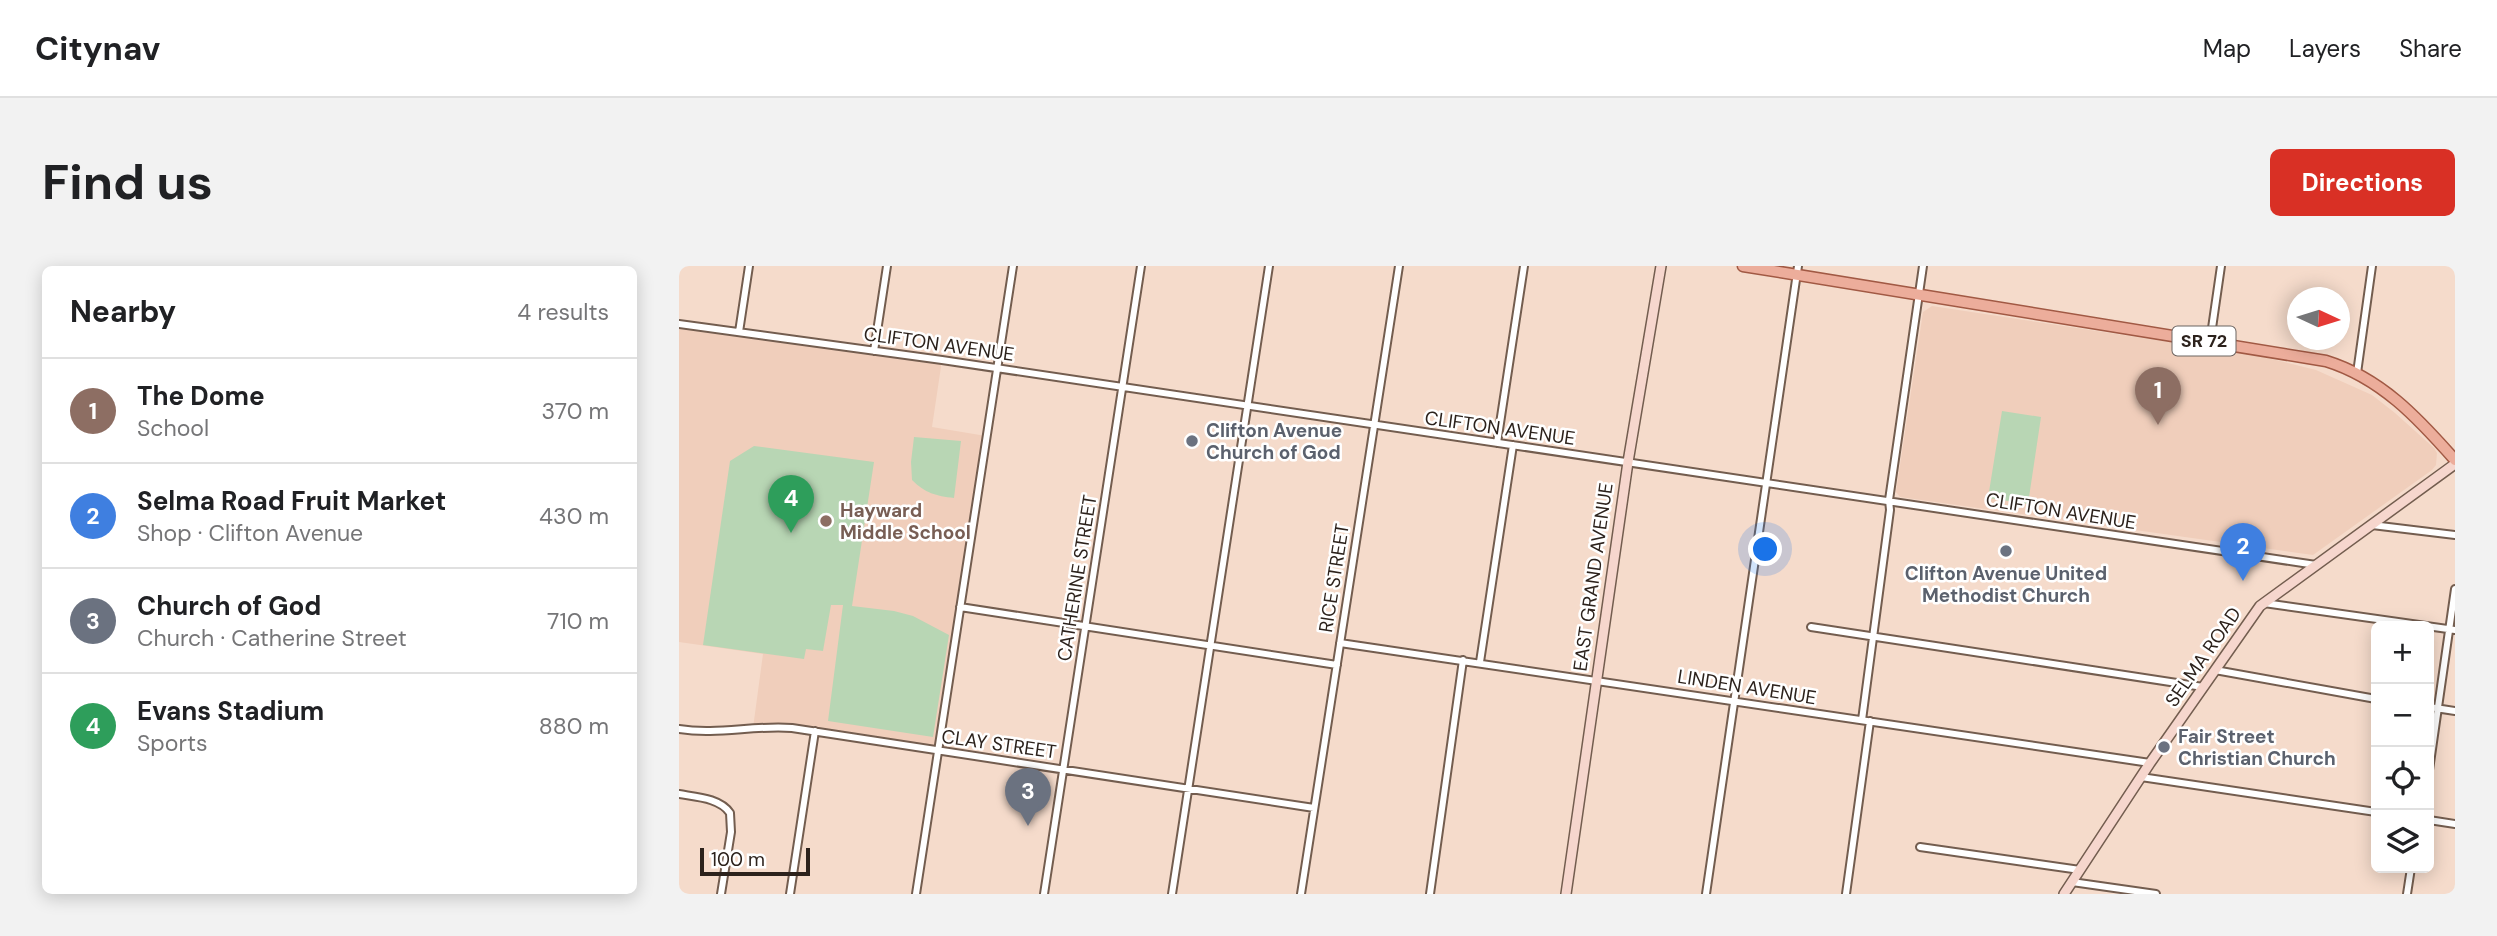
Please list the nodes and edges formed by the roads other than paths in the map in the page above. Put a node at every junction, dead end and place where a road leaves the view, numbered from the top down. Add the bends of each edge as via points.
1 (749, 266) edge
2 (887, 266) edge
3 (1013, 266) edge
4 (1141, 266) edge
5 (1269, 266) edge
6 (1399, 266) edge
7 (1524, 266) edge
8 (1661, 266) edge
9 (1743, 266) edge
10 (1923, 266) edge
11 (2221, 266) edge
12 (2372, 266) edge
13 (1797, 271) edge
14 (1919, 296) junction
15 (679, 324) edge
16 (739, 332) junction
17 (2210, 342) junction
18 (874, 351) junction
19 (996, 369) junction
20 (2357, 373) junction
21 (1122, 388) junction
22 (1248, 407) junction
23 (1374, 425) junction
24 (1497, 443) junction
25 (1513, 445) junction
26 (1628, 462) junction
27 (2455, 462) edge
28 (1766, 482) junction
29 (1889, 500) junction
30 (2372, 525) junction
31 (2455, 535) edge
32 (2316, 565) junction
33 (2455, 589) edge
34 (2264, 603) junction
35 (960, 607) junction
36 (1086, 626) junction
37 (1811, 627) dead end
38 (2452, 629) edge
39 (1873, 637) junction
40 (1340, 643) junction
41 (1211, 645) junction
42 (1462, 660) junction
43 (1480, 662) junction
44 (1336, 665) junction
45 (2215, 670) junction
46 (1596, 680) junction
47 (2203, 687) junction
48 (2371, 698) edge
49 (1733, 700) junction
50 (2434, 708) edge
51 (2438, 708) junction
52 (2455, 711) edge
53 (1862, 720) junction
54 (1870, 721) junction
55 (679, 729) edge
56 (815, 731) junction
57 (2432, 747) edge
58 (938, 751) junction
59 (2150, 763) junction
60 (1063, 769) junction
61 (2141, 777) junction
62 (1189, 788) junction
63 (679, 794) edge
64 (1314, 808) junction
65 (2371, 811) edge
66 (2434, 821) edge
67 (2455, 824) edge
68 (1920, 847) dead end
69 (2080, 870) junction
70 (2410, 873) edge
71 (2072, 881) junction
72 (720, 894) edge
73 (790, 894) edge
74 (916, 894) edge
75 (1044, 894) edge
76 (1172, 894) edge
77 (1301, 894) edge
78 (1430, 894) edge
79 (1566, 894) edge
80 (1706, 894) edge
81 (1846, 894) edge
82 (2064, 894) edge
83 (2156, 894) edge
84 (2407, 894) edge

1 - 16 street
2 - 18 street
3 - 19 street
4 - 21 street, CATHERINE STREET
5 - 22 street
6 - 23 street, RICE STREET
7 - 24 street
8 - 26 street, EAST GRAND AVENUE
9 - 13 main road, SR 72
10 - 14 street
11 - 17 street
12 - 20 street
13 - 14 main road, SR 72
13 - 28 street
14 - 17 main road, SR 72
14 - 29 street
15 - 16 street, CLIFTON AVENUE
16 - 18 street, CLIFTON AVENUE
17 - 20 main road, SR 72 via 2326,361
18 - 19 street, CLIFTON AVENUE
19 - 21 street, CLIFTON AVENUE
19 - 35 street
20 - 27 main road, SR 72 via 2401,404
21 - 22 street, CLIFTON AVENUE
21 - 36 street, CATHERINE STREET
22 - 23 street, CLIFTON AVENUE
22 - 41 street
23 - 24 street, CLIFTON AVENUE
23 - 40 street, RICE STREET
24 - 25 street, CLIFTON AVENUE
25 - 26 street, CLIFTON AVENUE
25 - 43 street
26 - 28 street, CLIFTON AVENUE
26 - 46 street, EAST GRAND AVENUE
27 - 30 street, SELMA ROAD
28 - 29 street, CLIFTON AVENUE
28 - 49 street
29 - 32 street, CLIFTON AVENUE
29 - 39 street
30 - 31 street
30 - 32 street, SELMA ROAD
32 - 34 street, SELMA ROAD
33 - 38 street
34 - 38 street
34 - 45 street, SELMA ROAD
35 - 36 street
35 - 58 street
36 - 41 street
36 - 60 street, CATHERINE STREET
37 - 39 street
38 - 51 street
39 - 47 street
39 - 53 street
40 - 42 street, LINDEN AVENUE
40 - 44 street, RICE STREET
41 - 44 street
41 - 62 street
42 - 43 street, LINDEN AVENUE
42 - 78 street
43 - 46 street, LINDEN AVENUE
44 - 64 street, RICE STREET
45 - 47 street, SELMA ROAD
45 - 48 street
46 - 49 street, LINDEN AVENUE
46 - 79 street, EAST GRAND AVENUE
47 - 59 street, SELMA ROAD
49 - 53 street, LINDEN AVENUE
49 - 80 street
50 - 51 street
51 - 52 street
51 - 57 street
53 - 54 street, LINDEN AVENUE
54 - 59 street, LINDEN AVENUE
54 - 81 street
55 - 56 street, CLAY STREET
56 - 58 street, CLAY STREET
56 - 73 street
58 - 60 street, CLAY STREET
58 - 74 street
59 - 61 street, SELMA ROAD
60 - 62 street, CLAY STREET
60 - 75 street, CATHERINE STREET
61 - 65 street
61 - 69 street, SELMA ROAD
62 - 64 street, CLAY STREET
62 - 76 street
63 - 72 street via 717,803 729,811 731,832
64 - 77 street, RICE STREET
66 - 67 street
68 - 69 street
69 - 71 street, SELMA ROAD
70 - 84 street
71 - 82 street, SELMA ROAD
71 - 83 street

